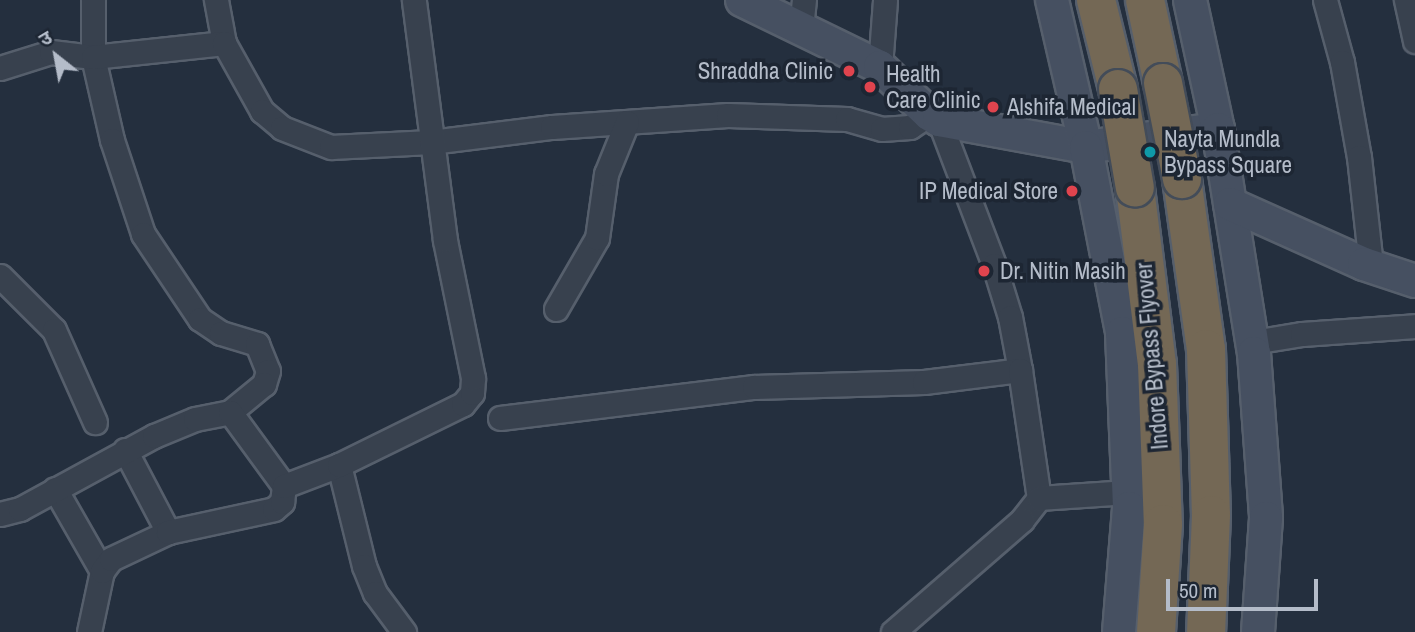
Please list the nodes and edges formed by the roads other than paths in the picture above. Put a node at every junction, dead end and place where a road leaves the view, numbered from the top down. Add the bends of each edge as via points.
1 (93, 0) edge
2 (216, 0) edge
3 (414, 0) edge
4 (742, 0) edge
5 (885, 0) edge
6 (1052, 0) edge
7 (1097, 0) edge
8 (1145, 0) edge
9 (1190, 0) edge
10 (1325, 0) edge
11 (1406, 0) edge
12 (802, 14) edge
13 (1415, 41) edge
14 (223, 43) junction
15 (93, 57) junction
16 (880, 67) junction
17 (0, 68) edge
18 (934, 117) junction
19 (627, 122) junction
20 (1218, 129) junction
21 (431, 142) junction
22 (1086, 147) junction
23 (1230, 204) junction
24 (1371, 266) junction
25 (0, 276) edge
26 (1415, 281) edge
27 (556, 309) dead end
28 (1415, 326) edge
29 (1253, 342) junction
30 (1020, 370) junction
31 (230, 412) junction
32 (500, 418) dead end
33 (95, 422) dead end
34 (125, 450) junction
35 (339, 465) junction
36 (284, 486) junction
37 (55, 489) junction
38 (1128, 492) junction
39 (1039, 498) junction
40 (0, 514) edge
41 (169, 532) junction
42 (102, 571) junction
43 (89, 632) edge
44 (404, 632) edge
45 (893, 632) edge
46 (1119, 632) edge
47 (1156, 632) edge
48 (1206, 632) edge
49 (1258, 632) edge

1 - 15 street
2 - 14 street
3 - 21 street
4 - 12 street
5 - 16 street
6 - 22 street
7 - 47 highway, Indore Bypass Flyover, bridge via 1135,188 1157,364 1163,524
8 - 48 highway, bridge via 1182,179 1206,349 1211,515
9 - 20 street
10 - 24 street via 1359,157
11 - 13 street
12 - 16 street
14 - 15 street
14 - 21 street via 255,101 282,128 331,148
15 - 17 street via 51,52
15 - 31 street via 112,140 143,233 208,327 251,341 261,349 268,378
16 - 18 street
18 - 19 street via 910,127 881,129 847,119 741,116
18 - 22 street
18 - 30 street via 994,265
19 - 21 street
19 - 27 street via 606,174 597,237
20 - 22 street
20 - 23 street
21 - 35 street via 472,393 463,404
22 - 38 street via 1122,333
23 - 24 street
23 - 29 street
24 - 26 street
25 - 33 street via 54,330
28 - 29 street
29 - 49 street via 1266,518
30 - 32 street via 924,382 754,387
30 - 39 street
31 - 34 street via 195,419
31 - 36 street
34 - 37 street
34 - 41 street
35 - 36 street
35 - 44 street via 375,593
36 - 41 street via 282,502 274,509
37 - 40 street via 20,509
37 - 42 street
38 - 39 street
38 - 46 street
39 - 45 street via 1022,520
41 - 42 street via 111,559
42 - 43 street

